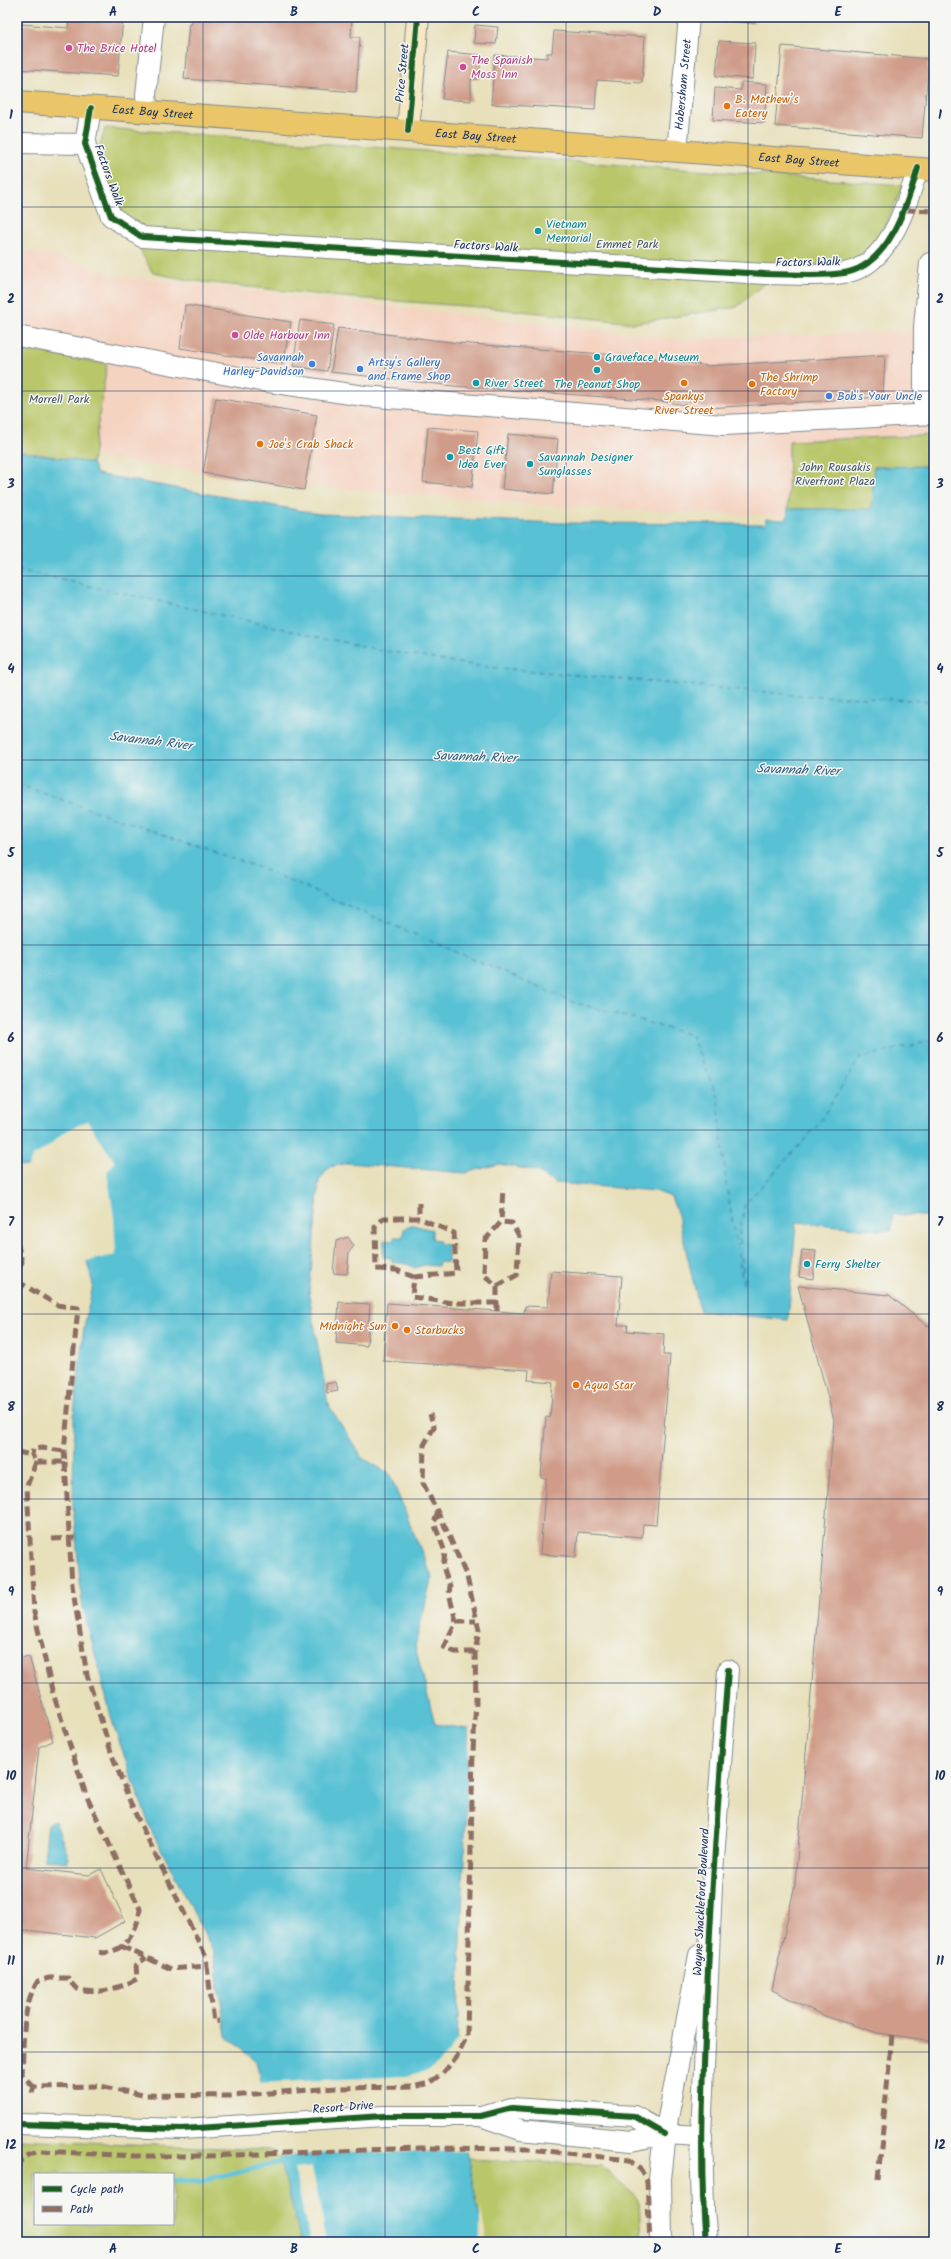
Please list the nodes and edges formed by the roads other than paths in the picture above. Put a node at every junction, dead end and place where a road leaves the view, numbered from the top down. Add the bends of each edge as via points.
1 (154, 17) edge
2 (418, 17) edge
3 (689, 17) edge
4 (17, 102) edge
5 (91, 108) junction
6 (148, 112) junction
7 (408, 131) junction
8 (17, 143) edge
9 (85, 144) junction
10 (677, 151) junction
11 (926, 169) edge
12 (934, 263) edge
13 (17, 336) edge
14 (929, 414) edge
15 (728, 1670) dead end
16 (712, 1886) junction
17 (481, 2116) junction
18 (17, 2124) edge
19 (665, 2134) junction
20 (701, 2136) junction
21 (661, 2242) edge
22 (706, 2242) edge

1 - 6 street via 146,95
2 - 7 main road, Price Street
3 - 10 street, Habersham Street
4 - 5 main road, East Bay Street
5 - 6 main road, East Bay Street
5 - 9 street, Factors Walk
6 - 7 main road, East Bay Street
7 - 10 main road, East Bay Street
8 - 9 street
9 - 11 street, Factors Walk via 111,216 142,237 765,274 846,272 863,265 889,241
10 - 11 main road, East Bay Street
12 - 14 street via 930,263 924,328
13 - 14 street via 255,380 364,396 724,424
15 - 16 street, Wayne Shackleford Boulevard
16 - 19 street, Wayne Shackleford Boulevard
16 - 20 street, Wayne Shackleford Boulevard
17 - 18 street, Resort Drive via 384,2116 182,2129
17 - 19 street, Resort Drive via 521,2130 630,2141
17 - 19 street, Resort Drive via 512,2108 634,2116
19 - 20 street, Resort Drive
19 - 21 street via 660,2179
20 - 22 street

